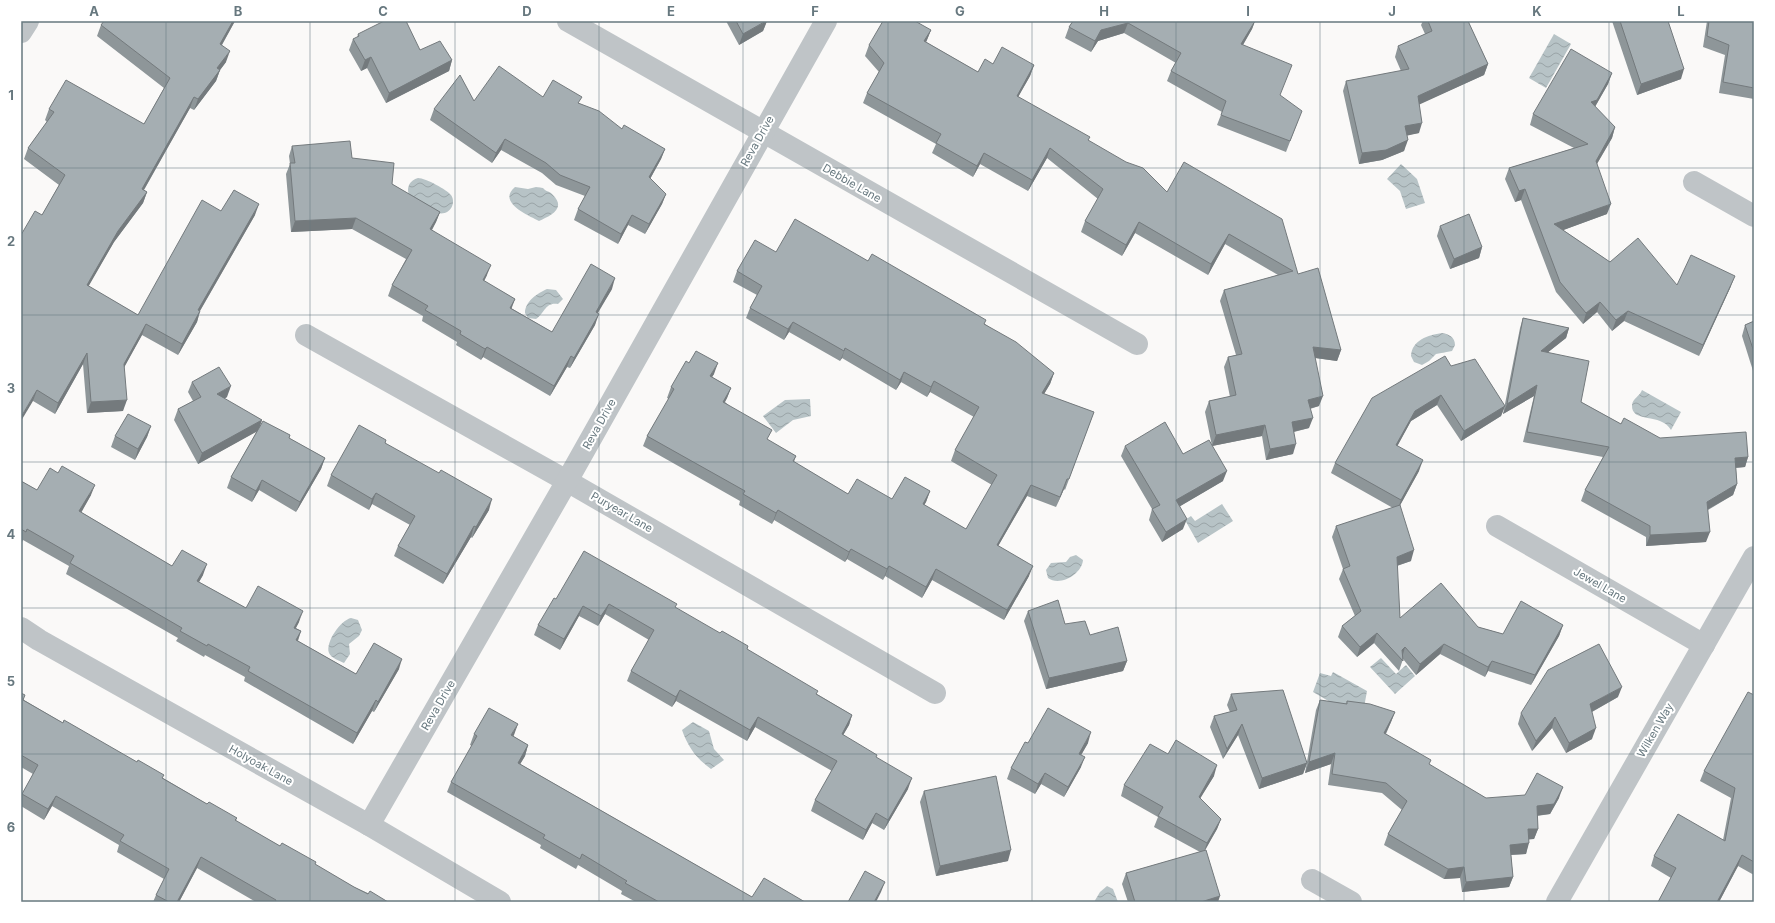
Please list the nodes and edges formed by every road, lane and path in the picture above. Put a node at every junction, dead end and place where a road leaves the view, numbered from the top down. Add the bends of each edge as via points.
1 (28, 21) edge
2 (568, 21) edge
3 (826, 21) edge
4 (21, 32) edge
5 (762, 131) junction
6 (1694, 182) dead end
7 (1754, 216) edge
8 (306, 335) dead end
9 (1137, 344) dead end
10 (567, 481) junction
11 (1497, 526) dead end
12 (1754, 557) edge
13 (21, 628) edge
14 (1704, 645) junction
15 (935, 693) dead end
16 (369, 825) junction
17 (1312, 880) dead end
18 (500, 902) edge
19 (1351, 902) edge
20 (1557, 902) edge

1 - 4 street
2 - 5 street, Debbie Lane
3 - 5 street, Reva Drive
5 - 9 street, Debbie Lane
5 - 10 street, Reva Drive
6 - 7 street
8 - 10 street, Puryear Lane
10 - 15 street, Puryear Lane
10 - 16 street, Reva Drive
11 - 14 street, Jewel Lane
12 - 14 street, Wilken Way
13 - 16 street, Holyoak Lane
14 - 20 street, Wilken Way
16 - 18 street, Holyoak Lane
17 - 19 street

